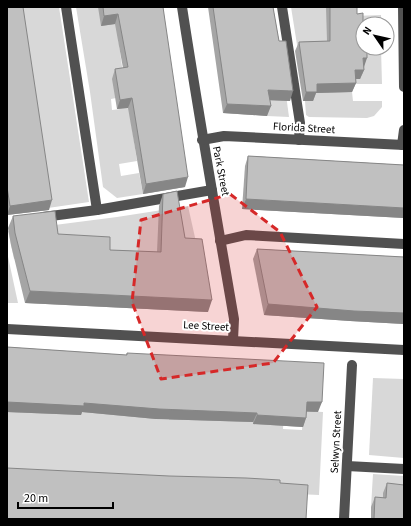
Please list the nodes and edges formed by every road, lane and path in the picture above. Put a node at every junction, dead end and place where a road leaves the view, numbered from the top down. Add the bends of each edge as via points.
1 (66, 7) edge
2 (182, 7) edge
3 (282, 7) edge
4 (403, 7) edge
5 (404, 87) edge
6 (404, 130) edge
7 (202, 140) junction
8 (300, 140) junction
9 (403, 145) edge
10 (212, 190) junction
11 (97, 210) junction
12 (30, 219) edge
13 (220, 241) junction
14 (404, 244) edge
15 (7, 328) edge
16 (233, 340) junction
17 (404, 350) edge
18 (352, 366) dead end
19 (347, 466) junction
20 (404, 469) edge
21 (344, 519) edge

1 - 11 street
2 - 7 street, Park Street
3 - 8 street via 299,116
4 - 5 street
6 - 9 street
7 - 8 street, Florida Street via 224,136
7 - 10 street, Park Street
8 - 9 street, Florida Street
10 - 11 street
10 - 13 street, Park Street
11 - 12 street
13 - 14 street via 246,235
13 - 16 street, Park Street via 234,319
15 - 16 street, Lee Street
16 - 17 street, Lee Street
18 - 19 street, Selwyn Street
19 - 20 street
19 - 21 street, Selwyn Street

